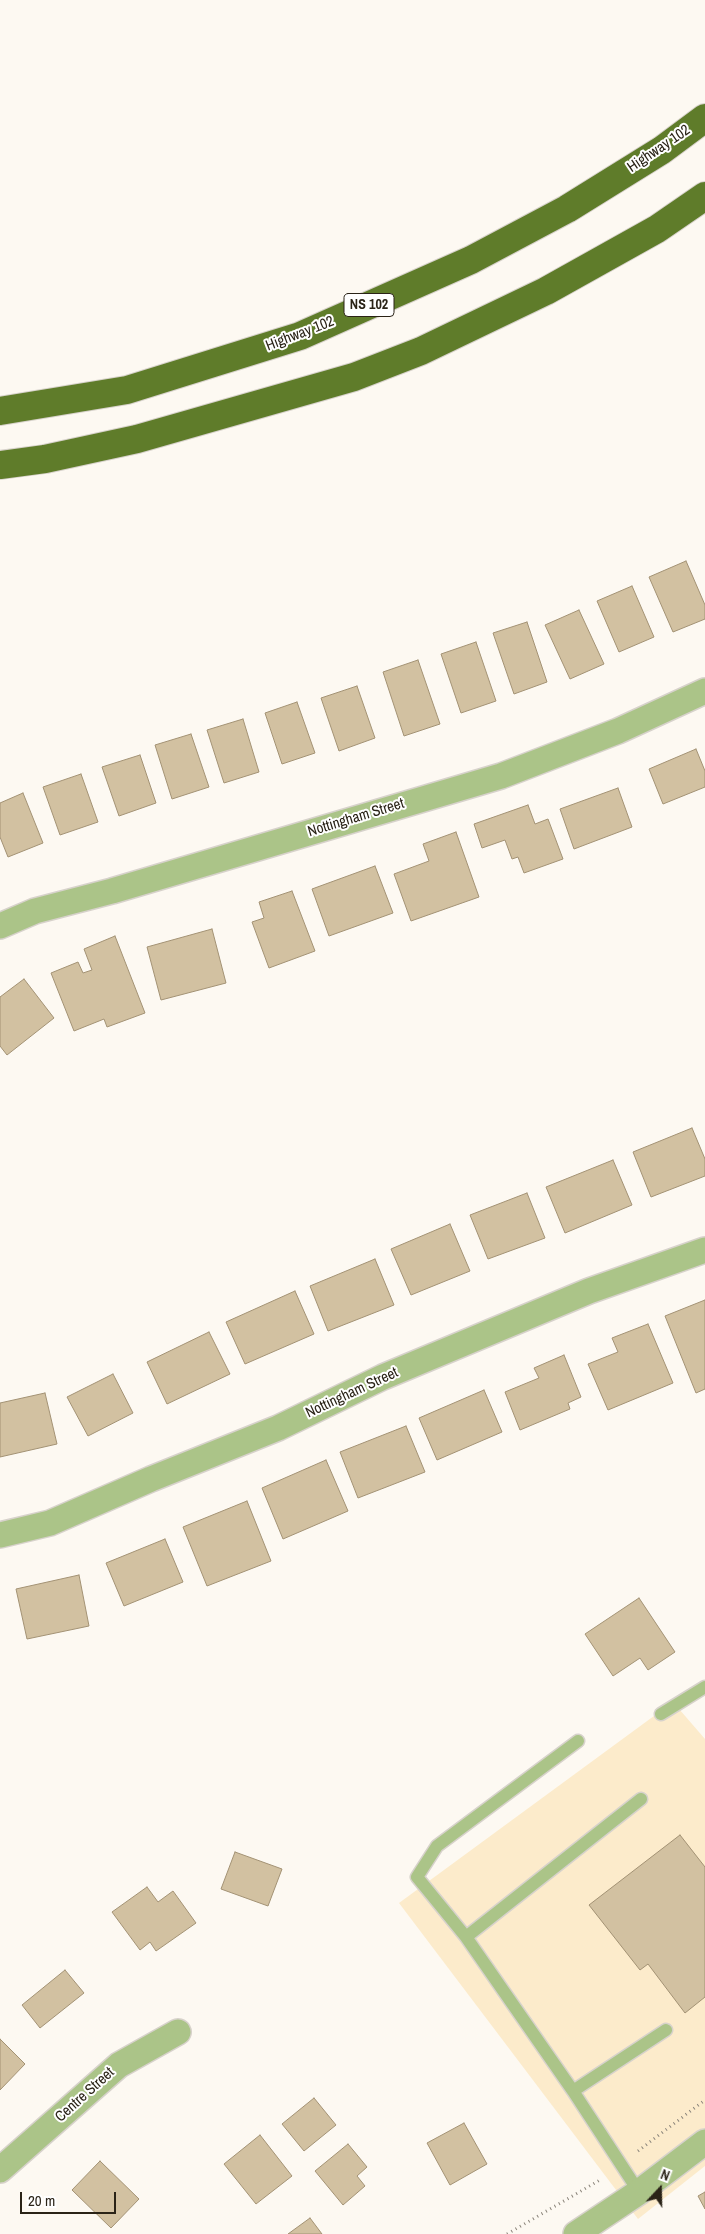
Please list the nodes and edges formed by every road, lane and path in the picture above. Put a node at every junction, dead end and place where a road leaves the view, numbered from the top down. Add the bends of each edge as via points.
1 (705, 118) edge
2 (705, 196) edge
3 (0, 411) edge
4 (0, 465) edge
5 (705, 691) edge
6 (0, 926) edge
7 (705, 1250) edge
8 (0, 1535) edge
9 (705, 1687) edge
10 (661, 1714) dead end
11 (578, 1741) dead end
12 (641, 1799) dead end
13 (466, 1937) junction
14 (666, 2030) dead end
15 (178, 2032) dead end
16 (573, 2091) junction
17 (705, 2142) edge
18 (0, 2170) edge
19 (639, 2192) junction
20 (576, 2234) edge

1 - 3 highway, Highway 102 / NS 102 via 662,150 567,209 471,260 300,336 127,390
2 - 4 highway via 657,230 546,291 421,351 354,377 137,439
5 - 6 street, Nottingham Street via 618,731 500,776 35,911
7 - 8 street, Nottingham Street via 590,1291 383,1377 278,1428 50,1523
9 - 10 lane
11 - 13 lane via 437,1846 417,1877
12 - 13 lane
13 - 16 lane
14 - 16 lane
15 - 18 street, Centre Street via 119,2065
16 - 19 lane
17 - 19 street
19 - 20 street

